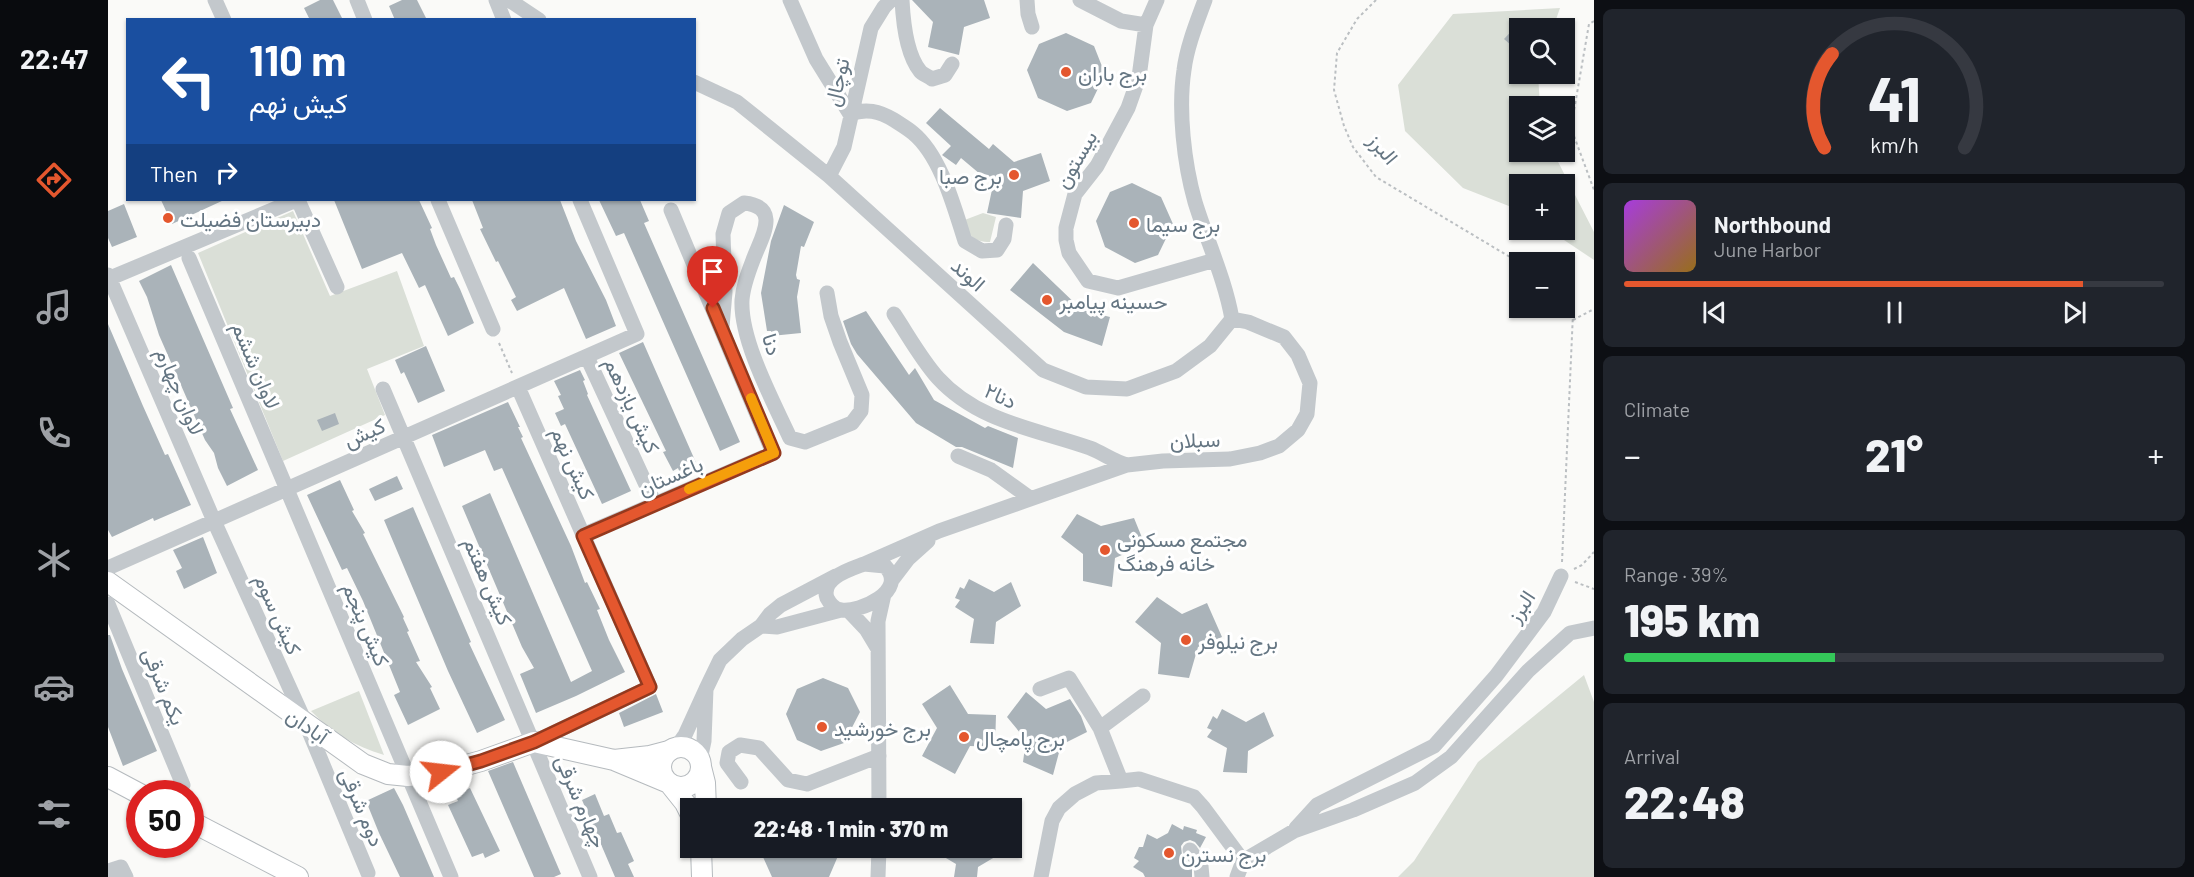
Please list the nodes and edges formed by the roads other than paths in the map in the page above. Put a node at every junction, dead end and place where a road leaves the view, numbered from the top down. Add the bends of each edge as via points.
1 (216, 0) edge
2 (357, 0) edge
3 (496, 0) edge
4 (509, 0) edge
5 (790, 0) edge
6 (891, 0) edge
7 (902, 0) edge
8 (1027, 0) edge
9 (1080, 0) edge
10 (1157, 0) edge
11 (1205, 0) edge
12 (223, 18) edge
13 (364, 18) edge
14 (503, 18) edge
15 (536, 18) edge
16 (1146, 25) junction
17 (1032, 27) dead end
18 (952, 64) dead end
19 (696, 83) edge
20 (850, 114) junction
21 (829, 176) junction
22 (295, 201) edge
23 (297, 201) edge
24 (438, 201) edge
25 (580, 201) edge
26 (671, 210) dead end
27 (1006, 225) dead end
28 (189, 258) dead end
29 (1215, 260) junction
30 (109, 278) edge
31 (337, 287) dead end
32 (827, 293) dead end
33 (894, 314) dead end
34 (1232, 320) junction
35 (722, 327) junction
36 (494, 329) road end
37 (587, 357) junction
38 (518, 387) junction
39 (383, 389) dead end
40 (404, 437) junction
41 (958, 456) dead end
42 (1127, 465) junction
43 (287, 489) junction
44 (1030, 498) junction
45 (655, 504) junction
46 (214, 521) junction
47 (939, 531) junction
48 (583, 536) junction
49 (864, 564) junction
50 (108, 568) edge
51 (836, 576) junction
52 (1561, 576) road end
53 (892, 580) junction
54 (108, 582) edge
55 (884, 594) junction
56 (108, 604) edge
57 (844, 610) junction
58 (762, 626) junction
59 (1594, 628) edge
60 (879, 652) junction
61 (650, 687) joint
62 (706, 689) junction
63 (1040, 689) dead end
64 (1143, 696) dead end
65 (306, 724) junction
66 (1100, 728) junction
67 (534, 742) junction
68 (673, 749) junction
69 (879, 756) junction
70 (614, 760) junction
71 (701, 764) junction
72 (408, 776) junction
73 (108, 777) edge
74 (181, 780) edge
75 (1121, 781) junction
76 (741, 782) dead end
77 (669, 783) junction
78 (126, 787) edge
79 (682, 798) edge
80 (705, 798) edge
81 (879, 798) edge
82 (204, 827) edge
83 (1294, 831) junction
84 (1190, 850) dead end
85 (701, 858) edge
86 (879, 858) edge
87 (1244, 861) junction
88 (108, 872) edge
89 (368, 873) dead end
90 (126, 877) edge
91 (298, 877) edge
92 (451, 877) edge
93 (590, 877) edge
94 (702, 877) edge
95 (878, 877) edge
96 (1041, 877) edge
97 (1202, 877) edge
98 (1237, 877) edge

1 - 12 street
2 - 13 street
3 - 14 street
4 - 15 street
5 - 20 street via 816,59
6 - 20 street, توچال via 871,28
7 - 18 street via 910,49 920,71 932,79 945,75
8 - 17 street
9 - 16 street via 1121,21
10 - 16 street, بیستون
11 - 29 street via 1184,69 1182,100 1186,164
16 - 29 street, بیستون via 1139,77 1128,108 1097,166 1075,194 1066,228 1069,253 1088,281 1118,288
19 - 21 street, الوند via 737,102
20 - 21 street, توچال via 844,147
20 - 27 street via 862,109 884,114 914,133 947,185 965,241 982,251 998,250
21 - 34 street, الوند via 1043,370 1086,387 1126,389 1176,371 1210,345
22 - 30 street
23 - 31 street
24 - 36 street
25 - 37 street, کیش via 638,334
26 - 35 street
28 - 43 street, لاوان ششم
29 - 34 street via 1228,294
30 - 46 street, لاوان چهارم
32 - 35 street, دنا via 831,316 862,395 861,411 852,423 805,442 790,438 760,372 743,318 745,280 766,224 764,211 755,204 744,203 729,213 723,234
33 - 42 street, دنا۲ via 937,377 983,413
34 - 42 street, سبلان via 1248,322 1284,337 1298,355 1310,383 1307,414 1299,430 1279,446 1240,457
35 - 45 street, باغستان via 774,453
37 - 38 street, کیش
37 - 45 street, کیش یازدهم
38 - 40 street, کیش
38 - 48 street, کیش نهم
39 - 40 street, کیش هفتم
40 - 43 street, کیش
40 - 67 street, کیش هفتم
41 - 44 street via 991,470
42 - 44 street, سبلان
43 - 46 street, کیش
43 - 72 street, کیش پنجم
44 - 47 street, سبلان
45 - 48 street, باغستان
46 - 50 street, کیش
46 - 65 street, کیش سوم
47 - 49 street, سبلان
47 - 53 street, سبلان
48 - 61 street, کیش نهم
49 - 51 street, سبلان
49 - 53 street via 885,566
51 - 57 street via 826,594 829,602
51 - 58 street, سبلان via 781,605
52 - 83 street, البرز via 1544,612 1496,676 1434,746 1317,806
53 - 55 street, سبلان
54 - 65 main road, آبادان
55 - 57 street
55 - 60 street via 878,621
56 - 74 street, یکم شرقی
57 - 58 street via 777,627
57 - 60 street via 866,629
58 - 62 street, سبلان via 720,660
59 - 83 street via 1570,633 1528,671 1451,757 1415,783
60 - 69 street
61 - 67 street, آبادان
62 - 68 street, سبلان via 685,735
62 - 71 street
63 - 66 street via 1070,678
64 - 66 street
65 - 72 main road, آبادان via 363,764 388,774
65 - 89 street, دوم شرقی
66 - 75 street
67 - 70 main road
67 - 72 main road, آبادان via 451,769
67 - 93 street, چهارم شرقی
68 - 70 main road
68 - 71 main road via 690,749
68 - 77 main road via 662,763
69 - 76 street via 807,784 788,780 759,748 740,744 729,752 728,763
69 - 81 street
70 - 77 main road
71 - 77 main road via 696,781 690,785
71 - 80 main road
72 - 92 street, کیش پنجم
73 - 78 main road
75 - 87 street via 1139,779 1194,797
75 - 96 street via 1096,783 1059,808 1052,821
77 - 79 main road
82 - 91 main road
83 - 87 street
84 - 97 street via 1201,866
85 - 94 main road
86 - 95 street
87 - 98 street
88 - 90 street via 122,867

